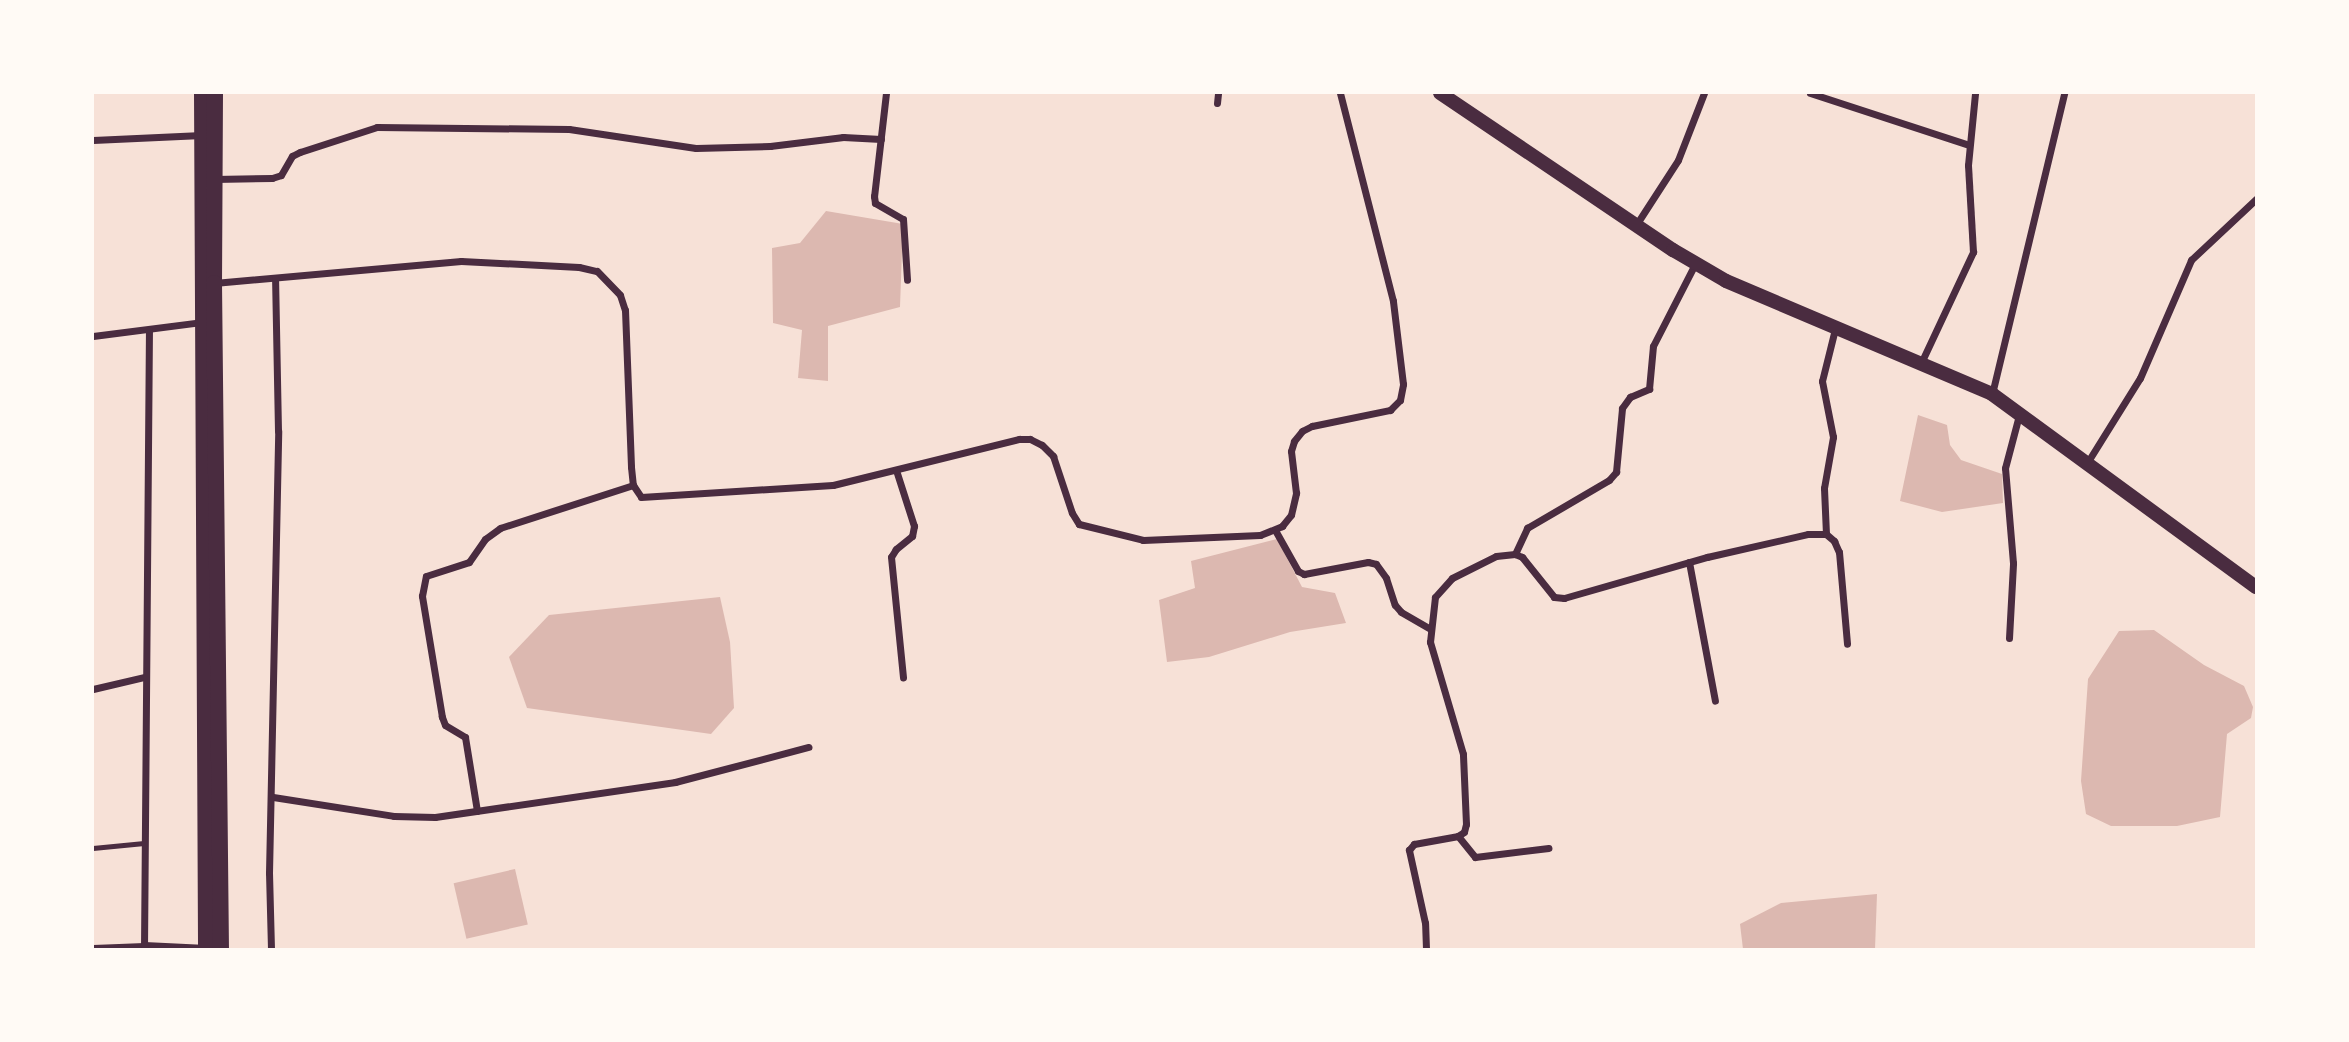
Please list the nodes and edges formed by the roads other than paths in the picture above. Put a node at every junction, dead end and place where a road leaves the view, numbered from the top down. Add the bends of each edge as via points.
1 (202, 93) edge
2 (215, 93) edge
3 (886, 93) edge
4 (1218, 93) edge
5 (1340, 93) edge
6 (1440, 93) edge
7 (1704, 93) edge
8 (1810, 93) edge
9 (1975, 93) edge
10 (2064, 93) edge
11 (1217, 103) dead end
12 (203, 135) junction
13 (881, 139) junction
14 (93, 140) edge
15 (1969, 145) junction
16 (214, 179) junction
17 (2256, 199) edge
18 (1636, 225) junction
19 (1695, 263) junction
20 (275, 278) junction
21 (907, 280) dead end
22 (214, 283) junction
23 (208, 322) junction
24 (1835, 329) junction
25 (149, 330) junction
26 (93, 336) edge
27 (1921, 364) junction
28 (1992, 394) junction
29 (2019, 414) junction
30 (2087, 463) junction
31 (895, 470) junction
32 (633, 485) junction
33 (1275, 530) junction
34 (1826, 534) junction
35 (1515, 554) junction
36 (1689, 562) junction
37 (2256, 587) edge
38 (1432, 629) junction
39 (2009, 638) dead end
40 (1847, 644) dead end
41 (144, 677) junction
42 (903, 677) dead end
43 (93, 689) edge
44 (1715, 701) dead end
45 (808, 747) dead end
46 (273, 797) junction
47 (477, 811) junction
48 (1458, 835) junction
49 (144, 843) junction
50 (93, 848) edge
51 (1548, 848) dead end
52 (93, 947) edge
53 (144, 947) edge
54 (211, 949) edge
55 (271, 949) edge
56 (1426, 949) edge

1 - 12 highway
2 - 16 highway
3 - 13 street
4 - 11 street
5 - 33 street via 1393,301 1403,384 1400,400 1390,410 1312,426 1294,440 1295,503 1291,515
6 - 18 main road
7 - 18 street via 1678,160
8 - 15 street
9 - 15 street
10 - 28 street
12 - 14 street
12 - 23 highway
13 - 16 street via 843,137 770,146 696,148 569,129 377,127 300,152 292,156 281,175 272,178
13 - 21 street via 875,203 903,219
15 - 27 street via 1973,253
16 - 22 highway
17 - 30 street via 2191,260 2140,378
18 - 19 main road
19 - 24 main road
19 - 35 street via 1653,346 1649,389 1630,397 1622,408 1616,472 1527,528
20 - 22 street
20 - 32 street via 474,260 597,271 620,295 625,310
20 - 46 street via 278,431
22 - 23 highway
23 - 25 street
23 - 54 highway
24 - 27 main road
24 - 34 street via 1822,381 1833,438 1824,488
25 - 26 street
25 - 41 street
27 - 28 main road
28 - 29 main road
29 - 30 main road
29 - 39 street via 2004,468 2014,563
30 - 37 main road
31 - 32 street via 833,485 655,498 641,497
31 - 33 street via 1030,439 1053,456 1079,524 1143,540 1260,536
31 - 42 street via 914,526 912,536 891,557
32 - 47 street via 500,528 485,539 469,562 426,576 422,596 442,717 445,725 465,737
33 - 38 street via 1304,574 1376,564 1401,612
34 - 36 street via 1808,534
34 - 40 street via 1839,552
35 - 36 street via 1546,590 1564,598
35 - 38 street via 1496,556 1442,586 1435,597
36 - 44 street
38 - 48 street via 1433,658 1464,766 1466,824
41 - 43 street
41 - 49 street
45 - 47 street via 666,784
46 - 47 street via 415,817
46 - 55 street
48 - 51 street via 1475,857
48 - 56 street via 1414,844 1409,850
49 - 50 lane
49 - 53 street
52 - 53 lane
53 - 54 street

